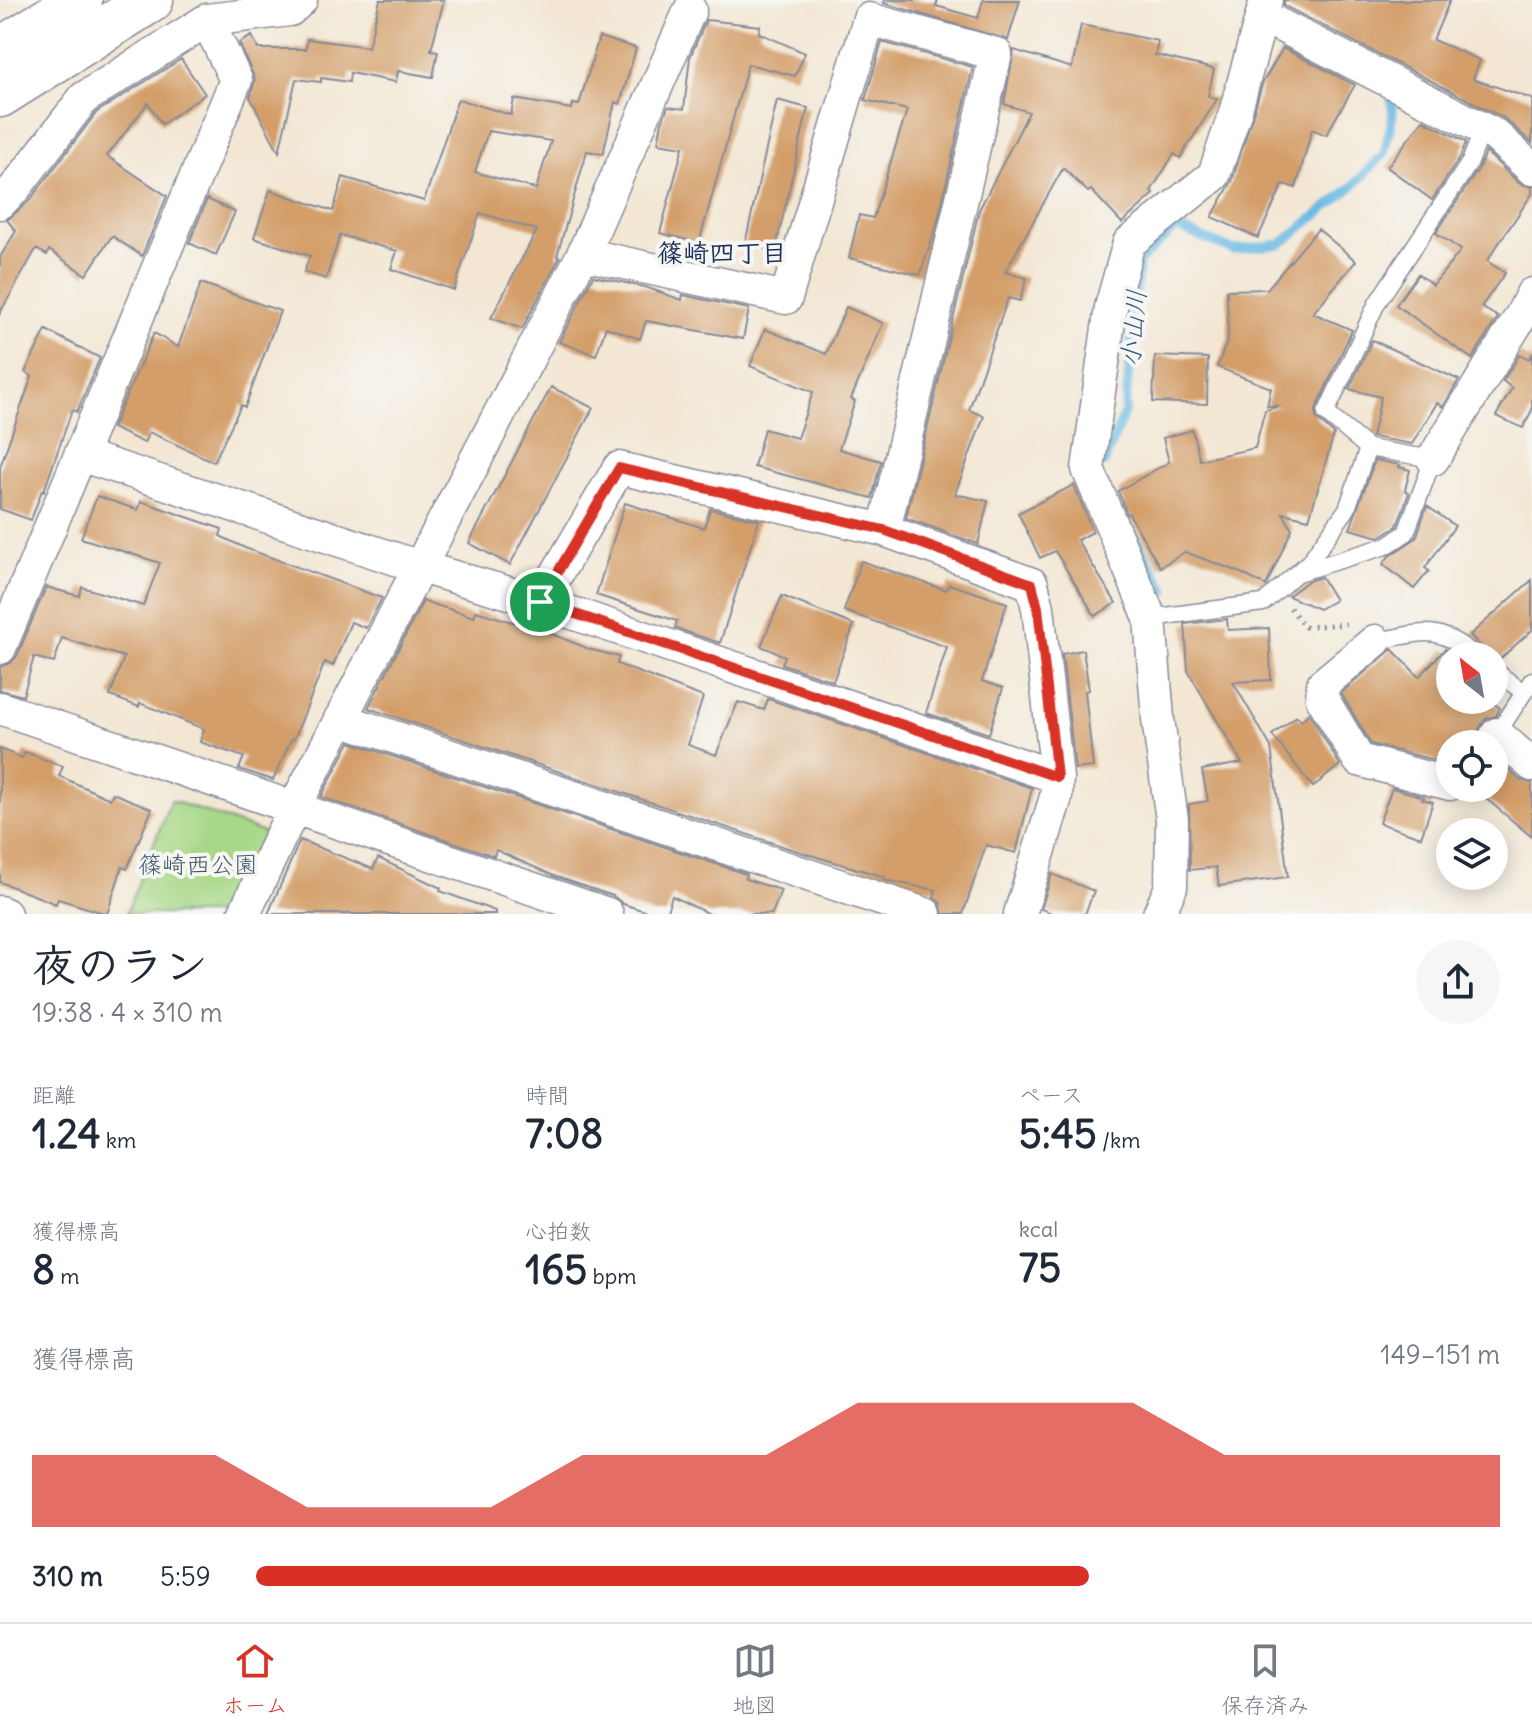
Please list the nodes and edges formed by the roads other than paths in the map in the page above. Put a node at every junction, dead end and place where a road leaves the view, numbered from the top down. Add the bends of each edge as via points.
1 (80, 0) edge
2 (151, 0) edge
3 (301, 0) edge
4 (1264, 8) edge
5 (690, 10) dead end
6 (204, 15) junction
7 (0, 50) edge
8 (0, 95) edge
9 (1483, 129) junction
10 (1532, 169) edge
11 (0, 203) edge
12 (583, 254) junction
13 (1532, 294) edge
14 (1368, 448) junction
15 (80, 455) junction
16 (1433, 459) junction
17 (884, 530) junction
18 (420, 567) junction
19 (1297, 573) junction
20 (540, 602) junction
21 (1150, 618) junction
22 (1375, 641) joint
23 (1459, 642) edge
24 (0, 648) edge
25 (1508, 677) edge
26 (1527, 686) edge
27 (0, 708) edge
28 (340, 719) junction
29 (1500, 730) edge
30 (1508, 748) edge
31 (1532, 765) edge
32 (1057, 777) junction
33 (1436, 780) edge
34 (294, 808) junction
35 (1165, 900) edge
36 (244, 914) edge
37 (607, 914) edge
38 (925, 914) edge
39 (1020, 914) edge
40 (1136, 914) edge

1 - 7 highway
2 - 8 highway
3 - 6 street via 290,10
4 - 9 street
4 - 21 street via 1214,175 1129,243 1111,307 1088,469
5 - 12 street
6 - 11 street via 84,98
6 - 15 street via 236,80
9 - 10 street
9 - 14 lane via 1470,162 1377,303 1326,413
12 - 17 street via 786,298 869,19 996,54
12 - 18 street
13 - 16 street
14 - 16 lane
14 - 19 lane via 1347,509
15 - 18 street
15 - 24 street
16 - 19 lane via 1406,533 1386,546
17 - 20 street via 619,468
17 - 32 street via 1032,584
18 - 20 street
18 - 28 street
19 - 21 lane via 1263,603
20 - 32 street
21 - 35 street via 1172,820
22 - 23 lane via 1435,632
22 - 33 street via 1323,684 1322,698 1359,760
25 - 26 lane
26 - 29 lane
27 - 34 street
28 - 34 street
28 - 38 street
30 - 31 street
32 - 39 street via 1056,797
34 - 36 street
34 - 37 street
35 - 40 street via 1142,904

